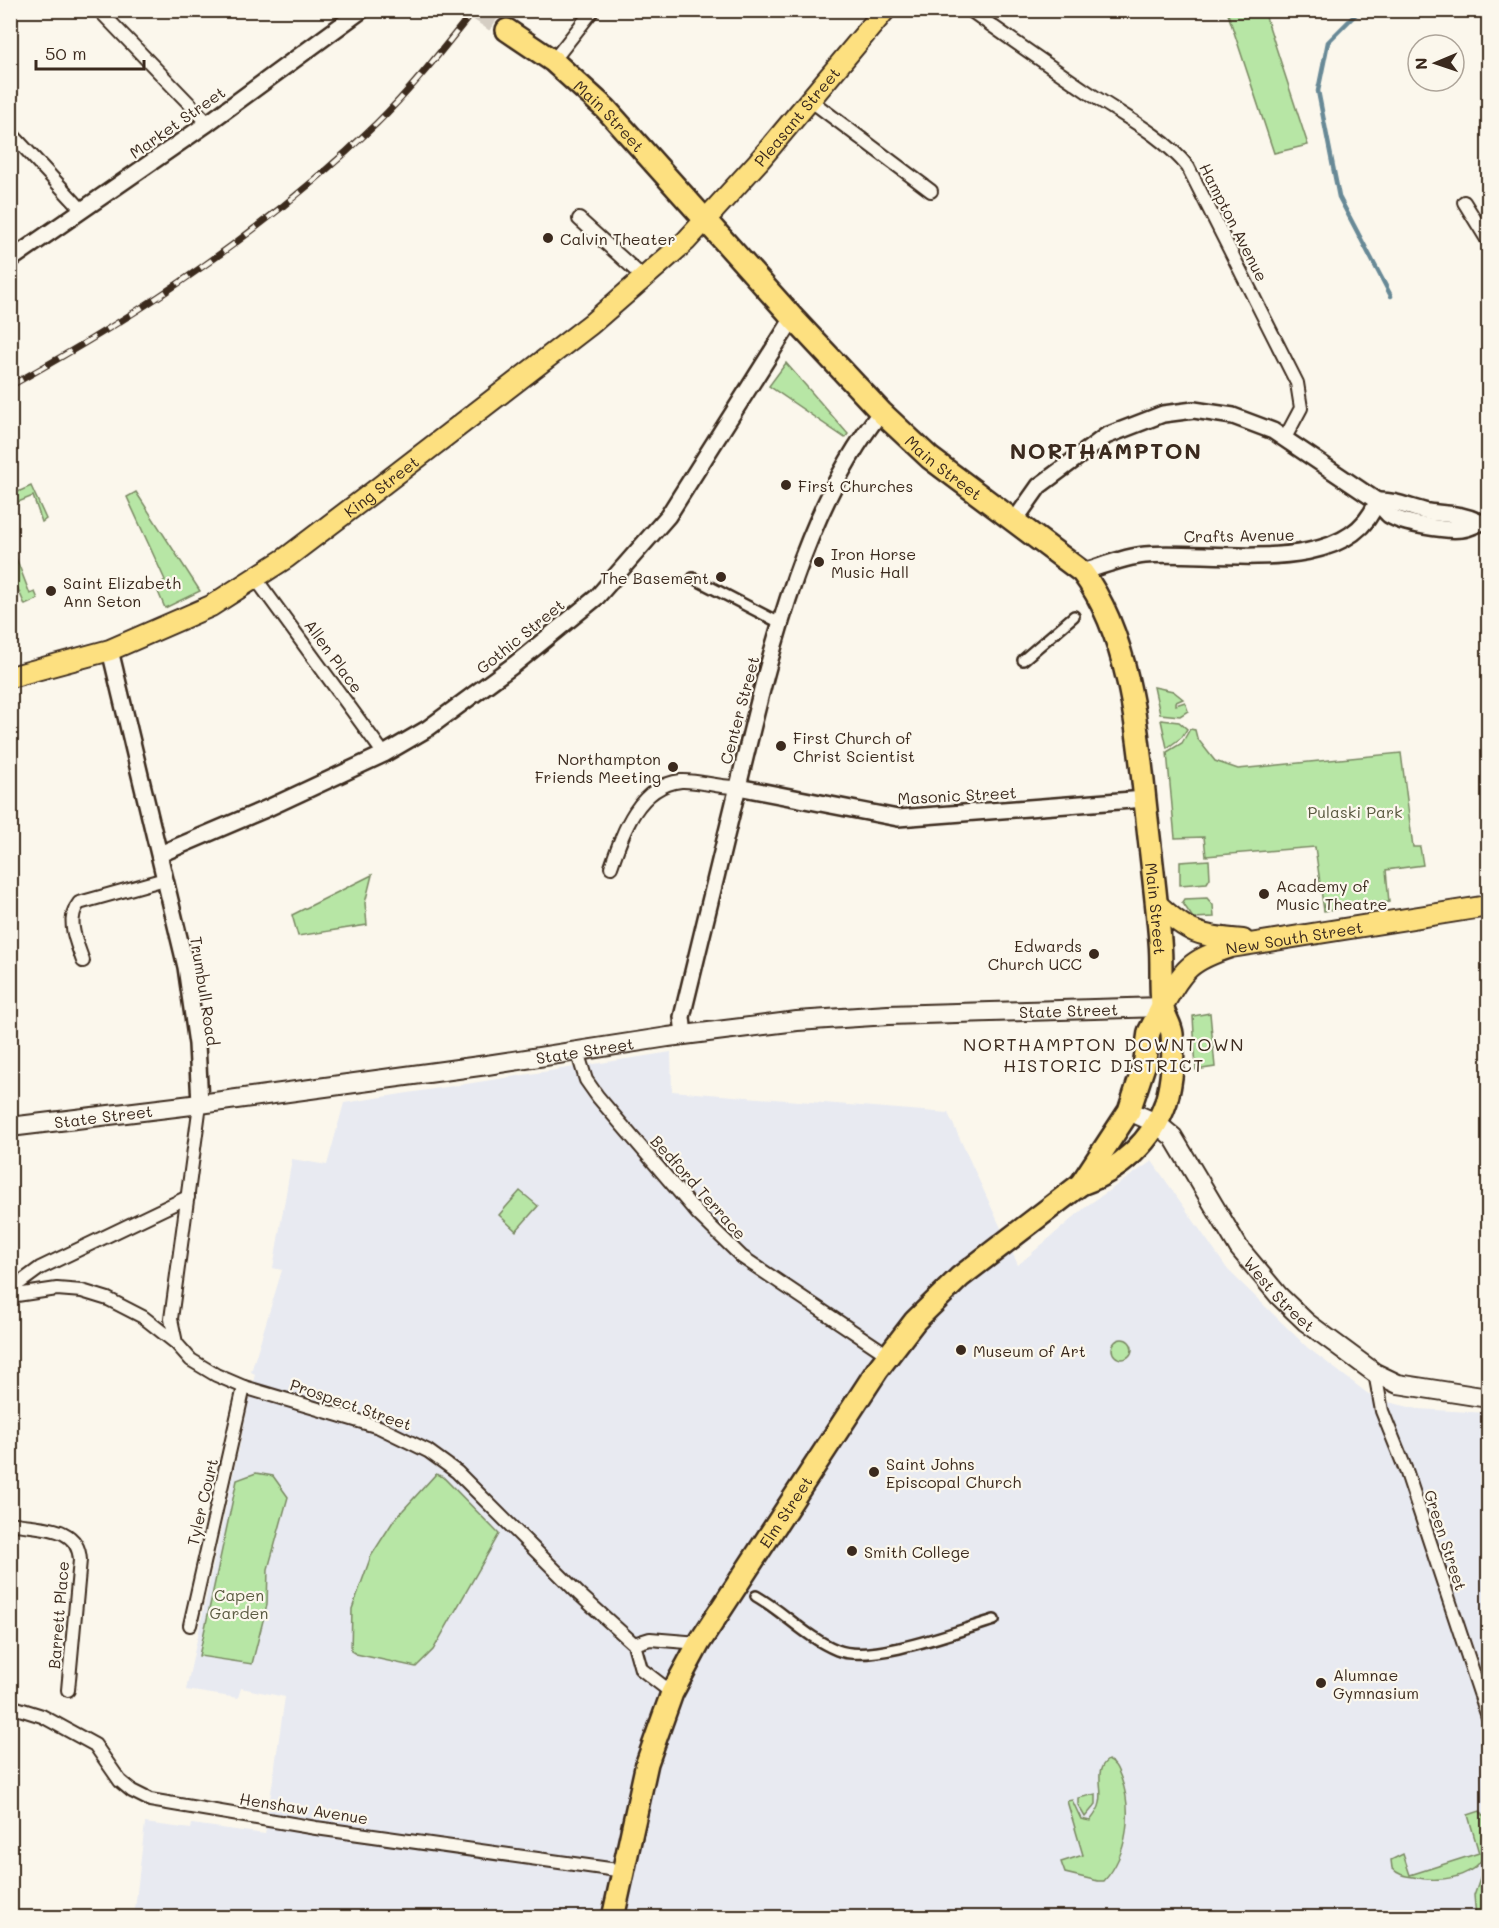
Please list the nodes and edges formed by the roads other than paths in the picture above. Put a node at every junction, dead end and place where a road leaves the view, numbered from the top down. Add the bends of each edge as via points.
1 (99, 10) edge
2 (362, 10) edge
3 (592, 10) edge
4 (885, 10) edge
5 (970, 10) edge
6 (507, 30) tunnel mouth
7 (553, 61) junction
8 (810, 100) junction
9 (208, 123) junction
10 (10, 132) edge
11 (931, 191) dead end
12 (1464, 202) dead end
13 (82, 210) junction
14 (579, 219) dead end
15 (706, 221) junction
16 (1488, 241) edge
17 (10, 260) edge
18 (644, 278) junction
19 (793, 318) junction
20 (881, 412) junction
21 (1285, 438) junction
22 (1377, 501) junction
23 (1015, 520) junction
24 (1484, 522) edge
25 (1082, 572) junction
26 (693, 578) dead end
27 (256, 579) junction
28 (1074, 616) dead end
29 (782, 624) junction
30 (110, 650) junction
31 (1023, 660) dead end
32 (10, 677) edge
33 (384, 754) junction
34 (738, 787) junction
35 (1145, 799) junction
36 (160, 854) junction
37 (610, 867) dead end
38 (165, 879) junction
39 (1156, 903) junction
40 (1488, 906) edge
41 (1258, 941) junction
42 (83, 961) dead end
43 (1162, 1007) junction
44 (684, 1035) junction
45 (577, 1051) junction
46 (200, 1104) junction
47 (1130, 1111) junction
48 (1156, 1123) junction
49 (10, 1127) edge
50 (1081, 1184) junction
51 (188, 1197) junction
52 (10, 1290) edge
53 (10, 1296) edge
54 (176, 1343) junction
55 (888, 1355) junction
56 (1375, 1372) junction
57 (244, 1387) junction
58 (1488, 1398) edge
59 (10, 1523) edge
60 (756, 1596) dead end
61 (994, 1620) dead end
62 (190, 1625) dead end
63 (699, 1643) junction
64 (634, 1644) junction
65 (68, 1690) dead end
66 (672, 1693) junction
67 (10, 1706) edge
68 (1488, 1717) edge
69 (624, 1871) junction
70 (613, 1917) edge

1 - 9 street
2 - 9 street, Market Street
3 - 7 street
4 - 8 main road, Pleasant Street
5 - 21 street, Hampton Avenue via 1045,64 1134,120 1188,167 1297,383 1301,408
6 - 7 highway, Main Street
7 - 15 highway, Main Street via 606,108
8 - 11 street
8 - 15 main road, Pleasant Street
9 - 13 street, Market Street
10 - 13 street
12 - 16 street
13 - 17 street, Market Street
14 - 18 street
15 - 18 main road, King Street
15 - 19 highway, Main Street
18 - 27 main road, King Street via 591,324
19 - 20 highway, Main Street
19 - 33 street, Gothic Street via 668,516 597,597 451,713
20 - 23 highway, Main Street via 930,458
20 - 29 street, Center Street via 858,441 823,508
21 - 22 street
21 - 23 street via 1260,425 1219,413 1194,410 1163,414 1106,436 1078,454 1039,486
22 - 24 street via 1389,515 1436,527 1464,529
22 - 25 street, Crafts Avenue via 1372,514 1354,533 1324,549 1265,555 1147,555
23 - 25 highway, Main Street
25 - 35 highway, Main Street via 1103,607 1123,664
26 - 29 street
27 - 30 main road, King Street via 211,606
27 - 33 street, Allen Place
28 - 31 street
29 - 34 street, Center Street
30 - 32 main road, King Street
30 - 36 street, Trumbull Road
33 - 36 street, Gothic Street
34 - 35 street, Masonic Street via 898,818
34 - 37 street via 719,788 684,781 666,784 633,813
34 - 44 street, Center Street via 682,1017
35 - 39 highway, Main Street
36 - 38 street, Trumbull Road
38 - 42 street via 79,903 72,922
38 - 46 street, Trumbull Road via 192,1003
39 - 41 main road via 1177,923 1196,933
39 - 43 highway, Main Street
40 - 41 main road, New South Street
41 - 43 main road, New South Street via 1194,962 1181,974
43 - 44 main road, State Street via 839,1017
43 - 47 highway, Main Street via 1149,1032 1144,1066
43 - 48 highway, Main Street via 1172,1032 1172,1062 1167,1100
44 - 45 main road, State Street
45 - 46 main road, State Street
45 - 55 street, Bedford Terrace via 586,1080 598,1097 712,1230 758,1269
46 - 49 main road, State Street
46 - 51 street, Trumbull Road
47 - 48 main road, West Street
47 - 50 highway, Elm Street
48 - 50 highway, Elm Street via 1139,1146 1104,1176
48 - 56 main road, West Street via 1173,1137 1239,1248 1280,1296 1306,1322
50 - 55 highway, Elm Street via 941,1293
51 - 52 street via 40,1268
51 - 54 street, Trumbull Road via 171,1319
53 - 54 street, Prospect Street via 57,1289 95,1294 143,1317
54 - 57 street, Prospect Street via 191,1360
55 - 63 highway, Elm Street
56 - 58 main road, West Street via 1418,1390
56 - 68 street, Green Street via 1382,1411 1407,1473
57 - 62 street, Tyler Court
57 - 64 street, Prospect Street via 379,1427 438,1457
59 - 65 street, Barrett Place via 66,1533 78,1544 80,1560
60 - 61 street via 843,1652 893,1649
63 - 64 street via 650,1639
63 - 66 highway, Elm Street
64 - 66 street, Prospect Street via 641,1669
66 - 69 highway, Elm Street via 647,1763
67 - 69 street, Henshaw Avenue via 42,1716 95,1745 120,1780 150,1800 316,1828
69 - 70 highway, Elm Street

